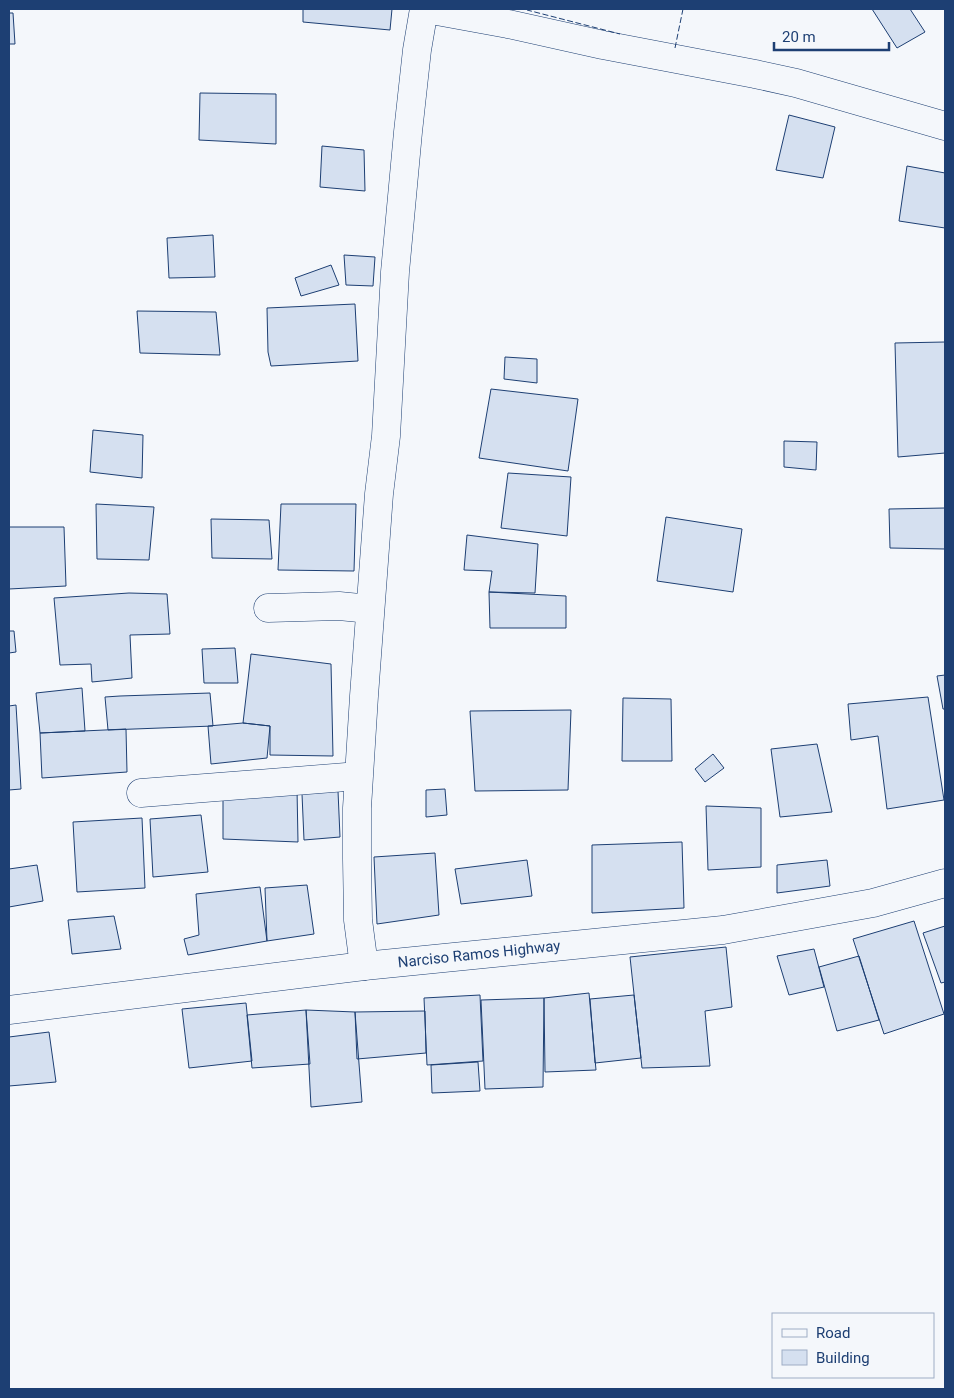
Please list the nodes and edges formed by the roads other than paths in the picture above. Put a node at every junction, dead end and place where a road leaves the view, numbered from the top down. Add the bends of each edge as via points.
1 (425, 9) edge
2 (945, 126) edge
3 (268, 608) dead end
4 (370, 609) junction
5 (359, 776) junction
6 (141, 794) dead end
7 (945, 883) edge
8 (364, 966) junction
9 (9, 1010) edge

1 - 2 main road via 771,78
1 - 4 main road via 408,132
3 - 4 main road via 339,606
4 - 5 main road
5 - 6 main road
5 - 8 main road via 358,912
7 - 8 main road, Narciso Ramos Highway via 874,903 723,930
8 - 9 main road, Narciso Ramos Highway

